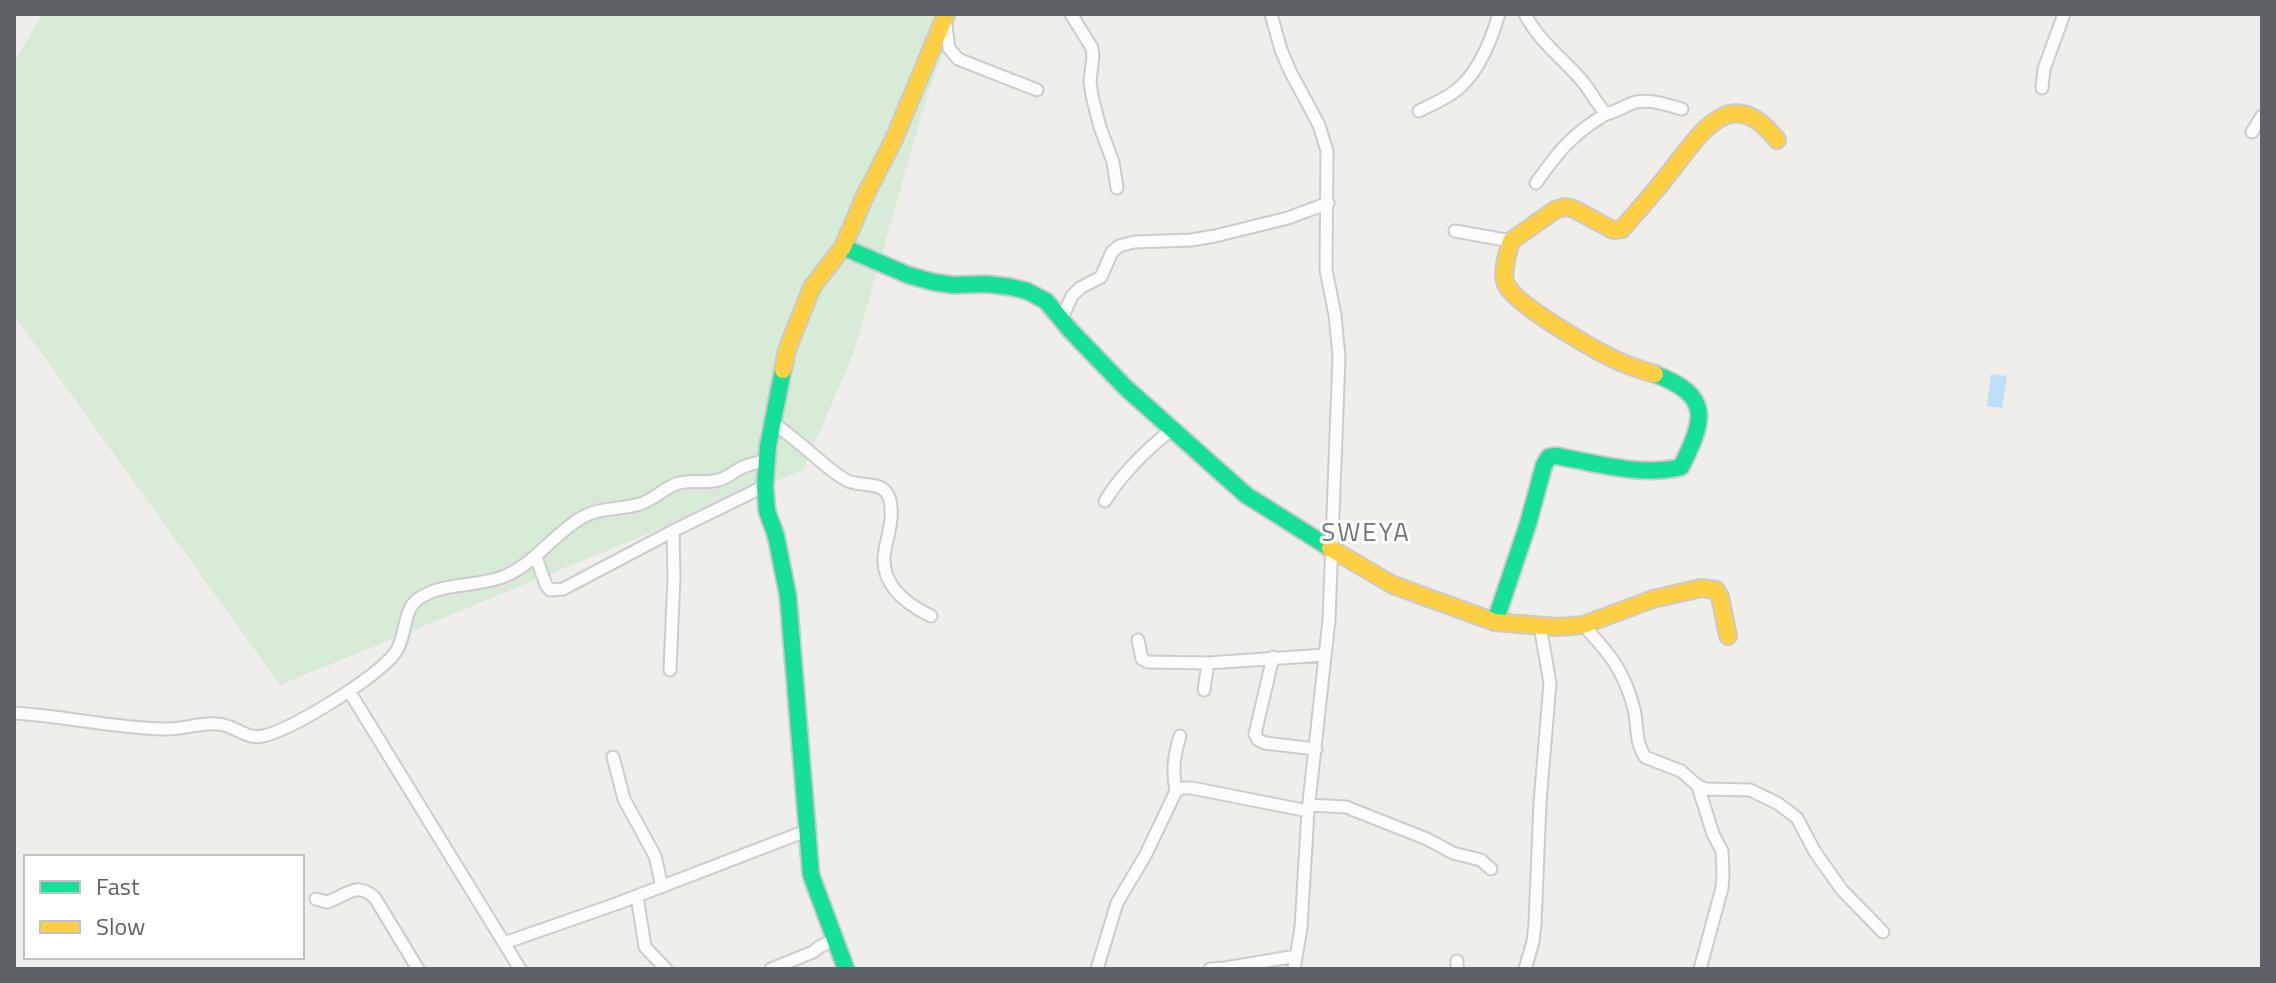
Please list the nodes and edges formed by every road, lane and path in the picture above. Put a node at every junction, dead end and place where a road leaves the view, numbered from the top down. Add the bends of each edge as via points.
1 (1071, 14) edge
2 (1271, 14) edge
3 (1499, 14) edge
4 (1525, 14) edge
5 (2064, 14) edge
6 (946, 16) edge
7 (2042, 88) dead end
8 (1037, 90) dead end
9 (1682, 109) dead end
10 (1419, 111) dead end
11 (1606, 114) junction
12 (2262, 116) edge
13 (2252, 132) dead end
14 (1777, 140) dead end
15 (1536, 183) dead end
16 (1117, 188) dead end
17 (1328, 203) junction
18 (1455, 231) dead end
19 (1511, 241) junction
20 (843, 247) junction
21 (1062, 318) junction
22 (774, 423) junction
23 (1171, 430) junction
24 (768, 460) junction
25 (765, 486) junction
26 (1105, 501) dead end
27 (673, 531) junction
28 (1332, 548) junction
29 (536, 557) junction
30 (931, 616) dead end
31 (1495, 622) junction
32 (1583, 625) junction
33 (1540, 626) junction
34 (1728, 636) dead end
35 (1138, 640) dead end
36 (1325, 655) junction
37 (1273, 657) junction
38 (1208, 663) junction
39 (670, 670) dead end
40 (1204, 690) dead end
41 (349, 691) junction
42 (14, 713) edge
43 (1180, 736) dead end
44 (1316, 749) junction
45 (613, 757) dead end
46 (1698, 786) junction
47 (1176, 791) junction
48 (1309, 808) junction
49 (806, 831) junction
50 (1491, 869) dead end
51 (662, 887) junction
52 (637, 896) junction
53 (316, 899) dead end
54 (1883, 932) dead end
55 (834, 940) junction
56 (504, 943) junction
57 (1296, 956) junction
58 (418, 969) edge
59 (520, 969) edge
60 (666, 969) edge
61 (771, 969) edge
62 (846, 969) edge
63 (1097, 969) edge
64 (1210, 969) edge
65 (1294, 969) edge
66 (1525, 969) edge
67 (1700, 969) edge

1 - 16 street via 1092,48 1092,96
2 - 17 street via 1286,61 1325,141
3 - 10 street via 1479,62 1461,86
4 - 11 street
5 - 7 street
6 - 8 street via 949,48 958,59
6 - 20 street
9 - 11 street via 1637,102
11 - 15 street via 1559,150
12 - 13 street
14 - 19 street via 1752,115 1726,115 1690,145 1622,229 1613,230 1565,207
17 - 21 street via 1215,236 1119,246 1101,277 1072,296
17 - 28 street via 1326,270 1339,357
18 - 19 street
19 - 31 street via 1504,272 1508,289 1617,360 1691,393 1700,415 1690,449 1681,467 1672,471 1549,457
20 - 21 street via 933,282 1027,291
20 - 22 street via 812,287 787,350
21 - 23 street
22 - 24 street
22 - 30 street via 845,480 885,490 892,512 884,556 889,580 904,599
23 - 26 street via 1144,452
23 - 28 street via 1246,495
24 - 25 street
24 - 29 street via 720,480 685,481 637,505 594,512
25 - 27 street
25 - 49 street via 788,596
27 - 29 street via 556,591 546,585
27 - 39 street
28 - 31 street via 1393,585
28 - 36 street
29 - 41 street via 504,576 449,585 412,603 395,653
31 - 33 street
32 - 33 street
32 - 34 street via 1701,588 1716,590 1720,597
32 - 46 street via 1619,667 1645,757 1681,771
33 - 66 street via 1550,683 1535,924
35 - 38 street via 1142,659 1148,662
36 - 37 street
36 - 44 street
37 - 38 street
37 - 44 street via 1255,734 1265,743
38 - 40 street
41 - 42 street via 282,729 253,738 214,723 161,729
41 - 56 street
43 - 47 street via 1173,776
44 - 48 street
45 - 51 street via 624,799 655,856
46 - 54 street via 1750,790 1797,818 1842,890
46 - 67 street via 1722,851 1723,874
47 - 48 street via 1192,788
47 - 63 street via 1117,903
48 - 50 street via 1346,807 1481,860
48 - 57 street
49 - 51 street
49 - 55 street via 811,875
51 - 52 street
52 - 56 street
52 - 60 street via 645,947
53 - 58 street via 327,902 361,888 368,891
55 - 61 street
55 - 62 street
56 - 59 street
57 - 64 street
57 - 65 street

